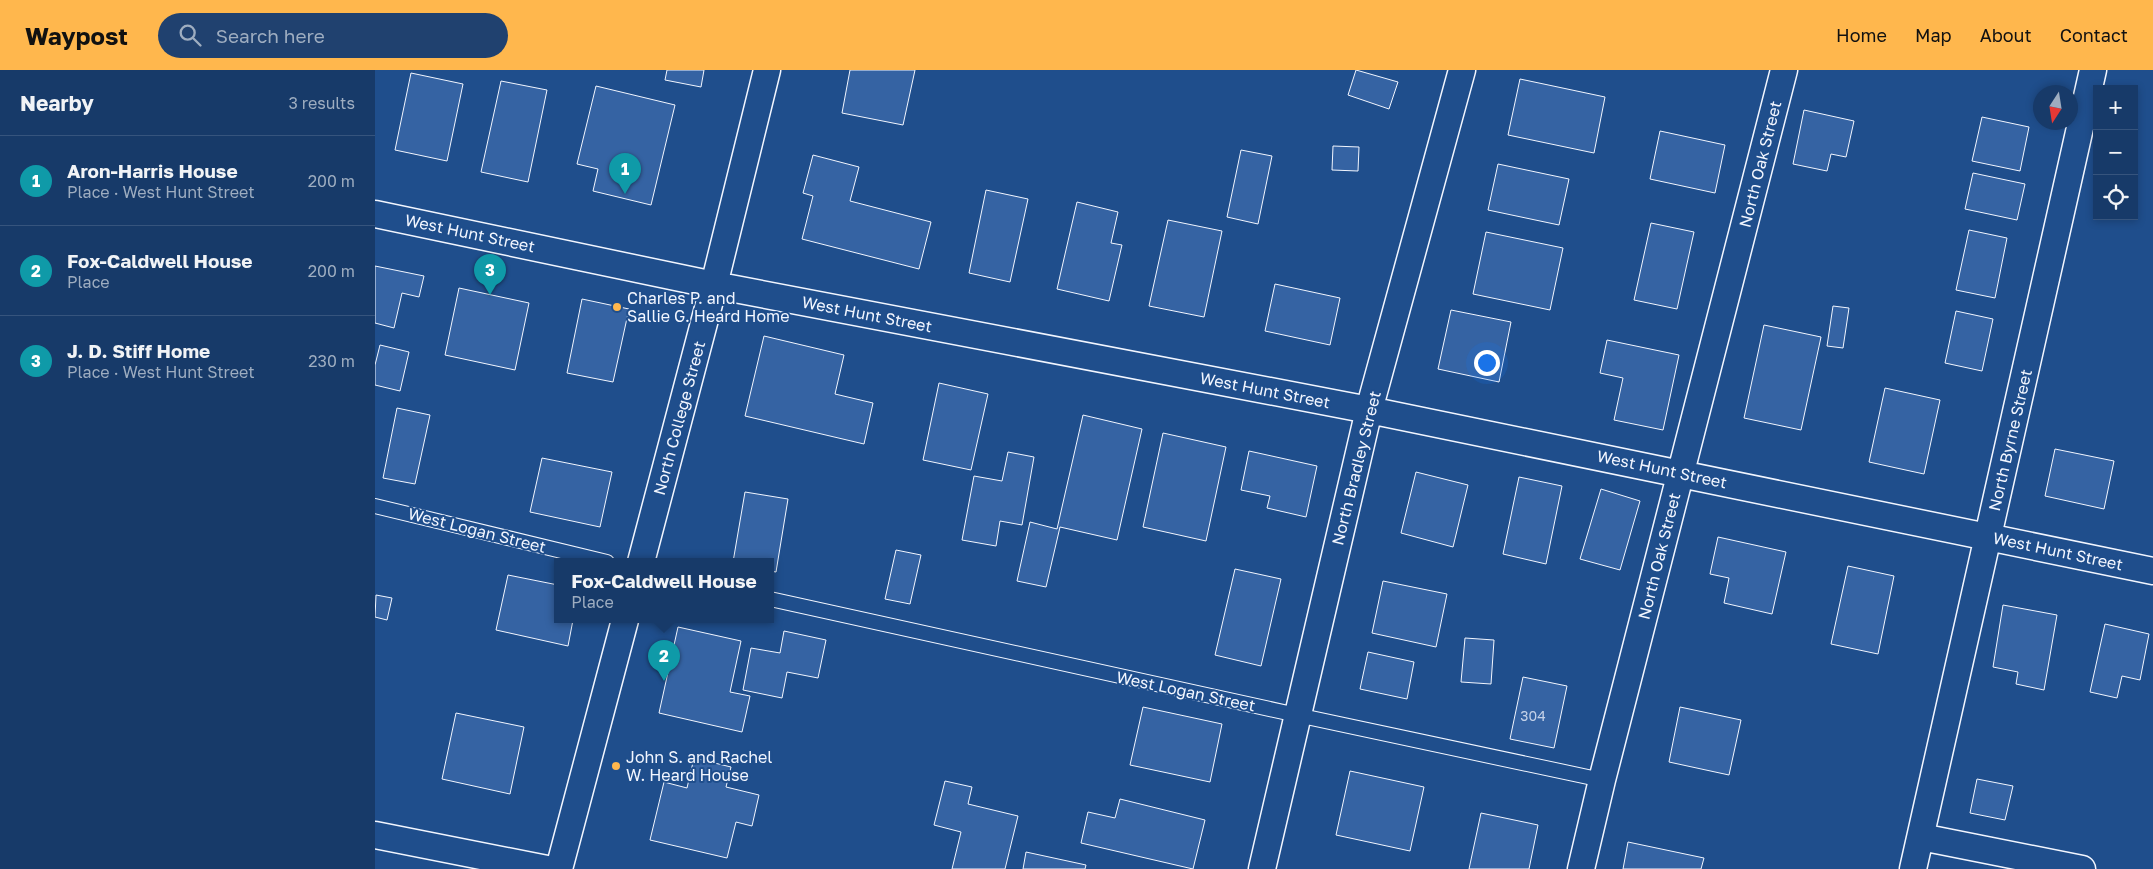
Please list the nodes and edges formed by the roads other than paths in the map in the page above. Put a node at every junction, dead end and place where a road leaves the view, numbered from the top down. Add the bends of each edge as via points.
1 (767, 70) edge
2 (1462, 70) edge
3 (1784, 70) edge
4 (2093, 70) edge
5 (375, 214) edge
6 (714, 285) junction
7 (1369, 410) junction
8 (1680, 473) junction
9 (375, 506) edge
10 (1988, 537) junction
11 (590, 558) edge
12 (642, 558) edge
13 (2153, 571) edge
14 (774, 600) edge
15 (624, 623) edge
16 (1297, 715) junction
17 (1603, 780) junction
18 (375, 835) edge
19 (1921, 838) junction
20 (547, 869) edge
21 (559, 869) edge
22 (1262, 869) edge
23 (1581, 869) edge
24 (1913, 869) edge
25 (2082, 869) edge

1 - 6 street, North College Street
2 - 7 street, North Bradley Street
3 - 8 street, North Oak Street
4 - 10 street, North Byrne Street
5 - 6 street, West Hunt Street
6 - 7 street, West Hunt Street
6 - 12 street, North College Street
7 - 8 street, West Hunt Street
7 - 16 street, North Bradley Street
8 - 10 street, West Hunt Street
8 - 17 street, North Oak Street
9 - 11 lane, West Logan Street
10 - 13 street, West Hunt Street
10 - 19 street, North Byrne Street
14 - 16 lane, West Logan Street
15 - 21 street
16 - 17 lane, West Logan Street
16 - 22 street, North Bradley Street
17 - 23 street, North Oak Street
18 - 20 street
19 - 24 street, North Byrne Street
19 - 25 street

